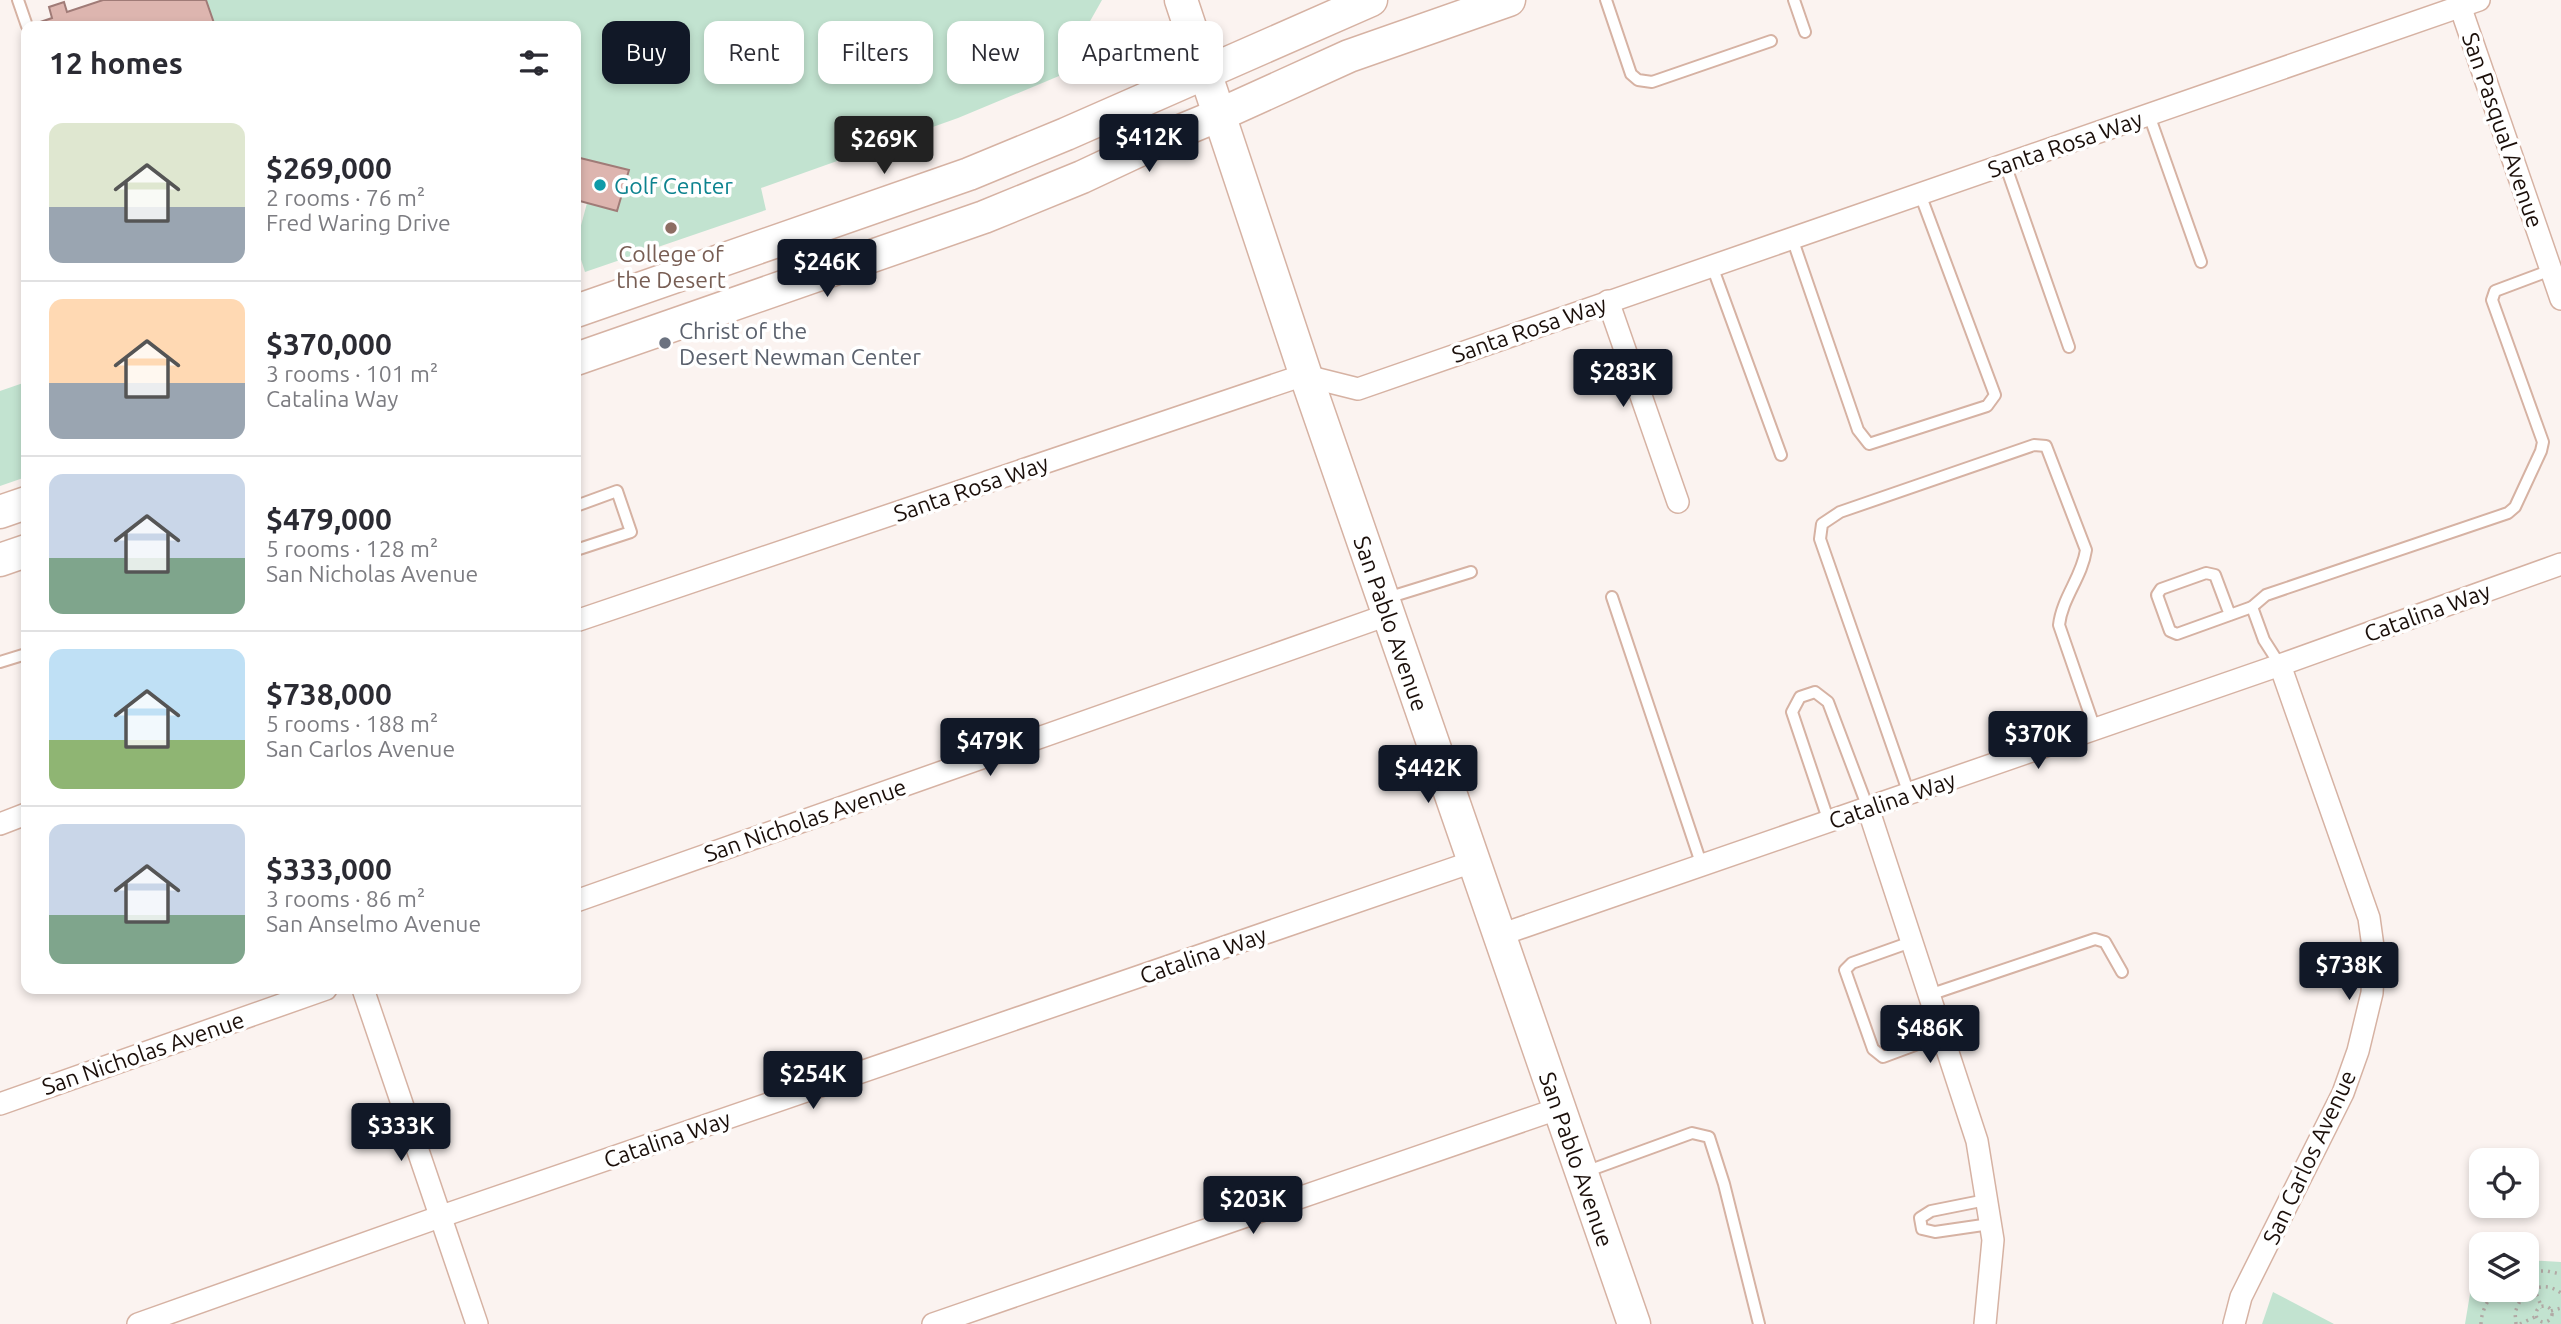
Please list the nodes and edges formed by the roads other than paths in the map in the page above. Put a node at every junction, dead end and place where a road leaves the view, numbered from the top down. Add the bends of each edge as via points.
1 (18, 0) edge
2 (1181, 0) edge
3 (1371, 0) edge
4 (1509, 0) edge
5 (1606, 0) edge
6 (1794, 0) edge
7 (2466, 2) edge
8 (25, 21) edge
9 (1188, 21) edge
10 (1805, 32) dead end
11 (1771, 41) dead end
12 (1223, 63) edge
13 (1176, 84) edge
14 (1209, 84) edge
15 (1219, 115) junction
16 (2149, 115) junction
17 (2005, 164) junction
18 (1920, 194) junction
19 (1792, 238) junction
20 (2201, 262) dead end
21 (1712, 266) junction
22 (2557, 281) edge
23 (1608, 301) junction
24 (581, 309) edge
25 (2068, 347) dead end
26 (581, 357) edge
27 (1306, 376) junction
28 (1782, 455) dead end
29 (1678, 502) dead end
30 (581, 504) edge
31 (21, 505) edge
32 (0, 512) edge
33 (581, 548) edge
34 (21, 553) edge
35 (0, 560) edge
36 (2561, 564) edge
37 (1471, 572) dead end
38 (1612, 597) dead end
39 (1387, 607) junction
40 (2252, 607) junction
41 (2230, 615) junction
42 (581, 619) edge
43 (21, 655) edge
44 (0, 662) edge
45 (2280, 665) junction
46 (2095, 729) junction
47 (1909, 794) junction
48 (1868, 808) junction
49 (21, 816) edge
50 (1829, 822) junction
51 (0, 824) edge
52 (1475, 861) junction
53 (1702, 866) junction
54 (581, 899) edge
55 (1500, 935) junction
56 (1911, 942) junction
57 (2122, 972) dead end
58 (312, 994) edge
59 (365, 994) edge
60 (1929, 995) junction
61 (1942, 1035) junction
62 (0, 1104) edge
63 (1560, 1108) junction
64 (1582, 1173) junction
65 (1986, 1200) junction
66 (442, 1216) junction
67 (1990, 1224) junction
68 (138, 1324) edge
69 (477, 1324) edge
70 (933, 1324) edge
71 (1634, 1324) edge
72 (1759, 1324) edge
73 (1985, 1324) edge
74 (2234, 1324) edge

1 - 8 lane
2 - 9 main road, San Pablo Avenue
3 - 12 main road
4 - 15 main road via 1349,56
5 - 11 lane via 1631,74 1638,80 1652,82
6 - 10 lane
7 - 16 street, Santa Rosa Way
7 - 22 street, San Pasqual Avenue
13 - 24 main road via 969,174
14 - 15 main road, San Pablo Avenue
15 - 26 main road via 984,217
15 - 27 main road, San Pablo Avenue
16 - 17 street, Santa Rosa Way
16 - 20 lane
17 - 18 street, Santa Rosa Way
17 - 25 lane
18 - 19 street, Santa Rosa Way
18 - 19 lane via 1995,395 1987,406 1870,444 1858,430
19 - 21 street, Santa Rosa Way
21 - 23 street, Santa Rosa Way
21 - 28 lane
22 - 40 lane via 2495,291 2492,300 2543,442 2515,507 2266,595
23 - 27 street, Santa Rosa Way via 1358,389
23 - 29 street
27 - 39 main road, San Pablo Avenue
27 - 42 street, Santa Rosa Way
30 - 33 lane via 617,492 631,532
31 - 32 main road
34 - 35 main road
36 - 45 street, Catalina Way
37 - 39 lane
38 - 53 lane
39 - 52 main road, San Pablo Avenue
39 - 54 street, San Nicholas Avenue
40 - 41 lane
40 - 45 lane via 2264,640
41 - 41 lane via 2177,634 2170,631 2157,595 2161,589 2206,573 2215,575
43 - 44 lane
45 - 46 street, Catalina Way
45 - 74 street, San Carlos Avenue via 2369,918 2374,954 2372,993 2343,1093 2241,1297
46 - 47 street, Catalina Way
46 - 47 lane via 2059,625 2086,551 2046,446 2034,445 1840,512 1822,524 1820,539
47 - 48 street, Catalina Way
48 - 50 street, Catalina Way
48 - 50 lane via 1828,702 1815,692 1800,698 1793,712
48 - 56 street
49 - 51 street
50 - 53 street, Catalina Way
52 - 55 main road, San Pablo Avenue
52 - 66 street, Catalina Way
53 - 55 street, Catalina Way
55 - 63 main road, San Pablo Avenue
56 - 60 street
56 - 61 lane via 1852,963 1845,970 1873,1049 1883,1057
57 - 60 lane via 2105,942 2095,939
58 - 62 street, San Nicholas Avenue
59 - 66 street
60 - 61 street
61 - 65 street via 1977,1141
63 - 64 main road, San Pablo Avenue
63 - 70 street
64 - 71 main road, San Pablo Avenue
64 - 72 lane via 1692,1133 1709,1137
65 - 67 street
65 - 67 lane via 1931,1211 1920,1218 1922,1229 1935,1232
66 - 68 street, Catalina Way
66 - 69 street
67 - 73 street via 1993,1240

